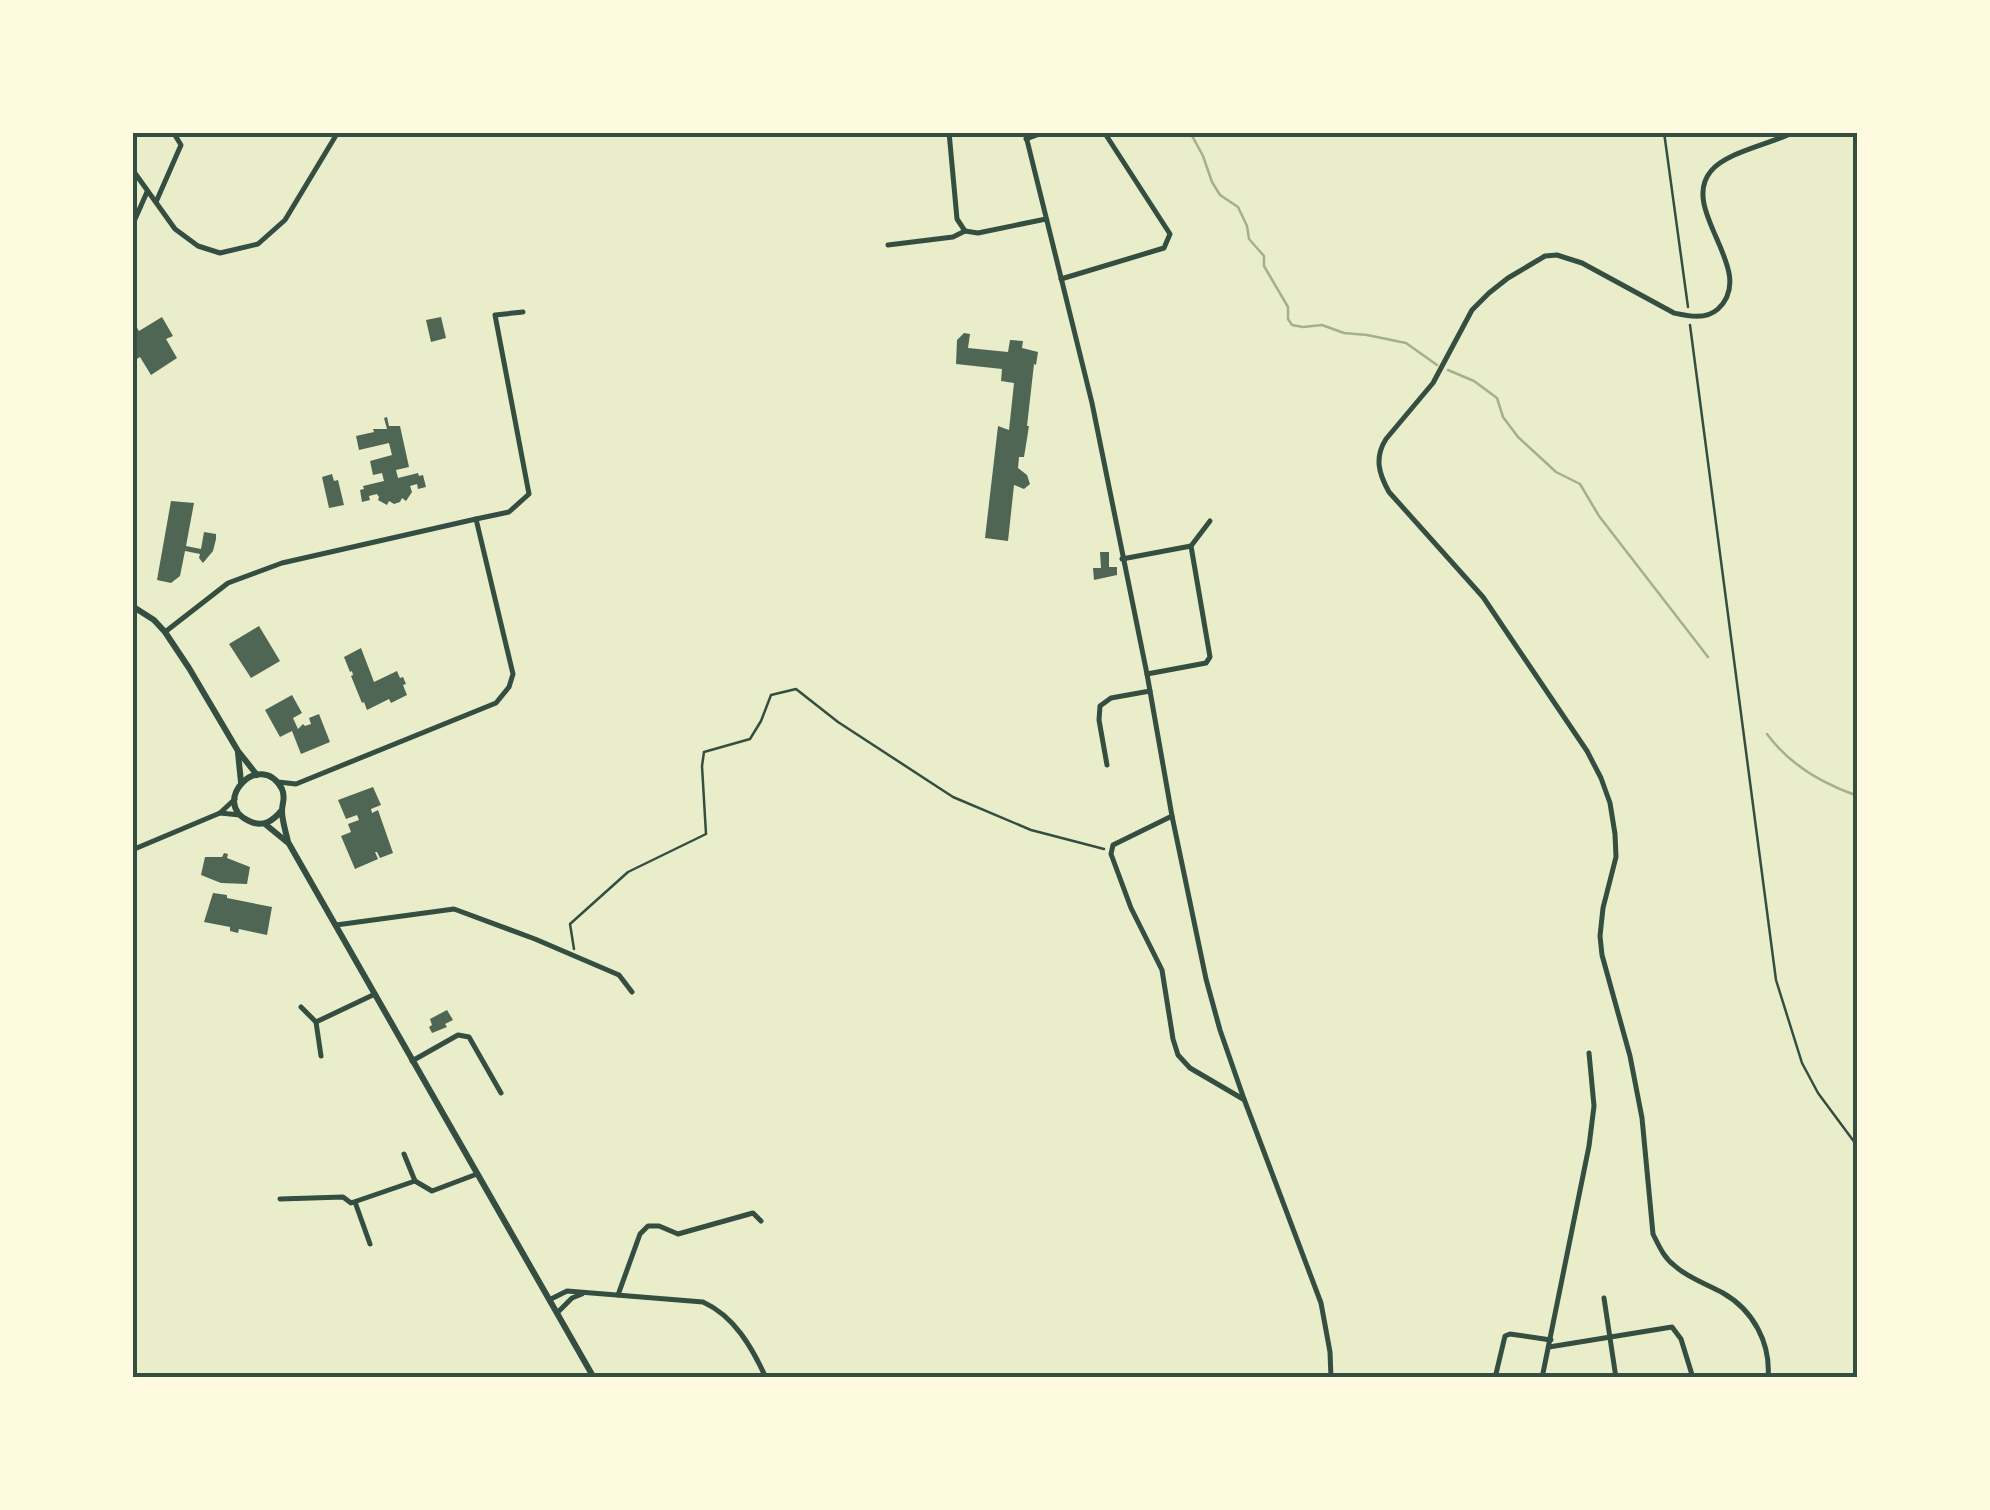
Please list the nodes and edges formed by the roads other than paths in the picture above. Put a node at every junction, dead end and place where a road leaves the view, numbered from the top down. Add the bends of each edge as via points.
1 (173, 132) edge
2 (338, 132) edge
3 (949, 132) edge
4 (1045, 132) edge
5 (1104, 132) edge
6 (1794, 132) edge
7 (1025, 136) edge
8 (132, 168) edge
9 (148, 190) junction
10 (156, 202) junction
11 (1046, 219) junction
12 (132, 226) edge
13 (965, 231) junction
14 (888, 245) dead end
15 (1061, 279) junction
16 (523, 312) dead end
17 (476, 520) junction
18 (1210, 521) dead end
19 (1191, 546) junction
20 (1122, 559) junction
21 (132, 606) edge
22 (165, 632) junction
23 (1147, 674) junction
24 (1150, 691) junction
25 (238, 751) junction
26 (1107, 764) dead end
27 (257, 775) junction
28 (241, 782) junction
29 (278, 782) junction
30 (296, 784) junction
31 (285, 797) junction
32 (235, 798) junction
33 (282, 810) junction
34 (220, 813) junction
35 (240, 816) junction
36 (1172, 816) junction
37 (265, 824) junction
38 (288, 842) junction
39 (132, 850) edge
40 (336, 925) junction
41 (632, 992) dead end
42 (375, 994) junction
43 (301, 1007) dead end
44 (316, 1022) junction
45 (1589, 1052) dead end
46 (322, 1056) dead end
47 (412, 1061) junction
48 (501, 1092) dead end
49 (1244, 1099) junction
50 (404, 1154) dead end
51 (478, 1174) junction
52 (416, 1180) junction
53 (280, 1199) dead end
54 (355, 1202) junction
55 (762, 1220) dead end
56 (370, 1244) dead end
57 (585, 1293) junction
58 (618, 1295) junction
59 (1604, 1298) dead end
60 (551, 1299) junction
61 (558, 1312) junction
62 (1610, 1336) junction
63 (1550, 1343) junction
64 (594, 1378) edge
65 (766, 1378) edge
66 (1331, 1378) edge
67 (1495, 1378) edge
68 (1542, 1378) edge
69 (1616, 1378) edge
70 (1693, 1378) edge
71 (1768, 1378) edge

1 - 10 street via 181,145
2 - 10 street via 285,220 258,244 220,252 198,246 174,229
3 - 13 street via 956,219
4 - 7 street
5 - 15 street via 1170,234 1164,248
6 - 71 street via 1728,159 1705,181 1703,202 1729,270 1728,294 1712,314 1674,313 1582,263 1545,256 1472,310 1433,384 1379,454 1390,492 1483,597 1587,751 1610,803 1616,857 1600,936 1642,1118 1653,1234 1680,1270 1727,1294 1756,1323
7 - 11 street
8 - 9 street
9 - 10 street
9 - 12 street
11 - 13 street
11 - 15 street
13 - 14 street
15 - 20 street
16 - 17 street via 495,315 528,494 508,512
17 - 22 street via 282,564 228,583
17 - 30 street via 514,674 509,687 496,703
18 - 19 street
19 - 20 street
19 - 23 street via 1210,658
20 - 23 street
21 - 22 street
22 - 25 street
23 - 24 street
24 - 26 street via 1100,706
24 - 36 street
25 - 27 street
25 - 28 street
27 - 28 street
27 - 29 street
28 - 32 street
29 - 30 street
29 - 31 street
30 - 31 street
31 - 33 street
32 - 34 street
32 - 35 street
33 - 37 street
33 - 38 street
34 - 35 street
34 - 39 street
35 - 37 street
36 - 49 street via 1206,979
36 - 49 street via 1111,850 1162,970 1178,1055
37 - 38 street
38 - 40 street
40 - 41 street via 454,909 619,974
40 - 42 street
42 - 44 street
42 - 47 street
43 - 44 street
44 - 46 street
45 - 63 street via 1590,1146
47 - 48 street via 458,1035 469,1037
47 - 51 street
49 - 66 street via 1321,1303
50 - 52 street
51 - 52 street via 432,1191
51 - 60 street
52 - 54 street
53 - 54 street
54 - 56 street
55 - 58 street via 753,1213 678,1234 648,1226
57 - 58 street
57 - 60 street via 567,1291
57 - 61 street
58 - 65 street via 702,1302 720,1310 754,1350
59 - 62 street
60 - 61 street
61 - 64 street
62 - 63 street
62 - 69 street
62 - 70 street via 1672,1326
63 - 67 street via 1505,1336
63 - 68 street

